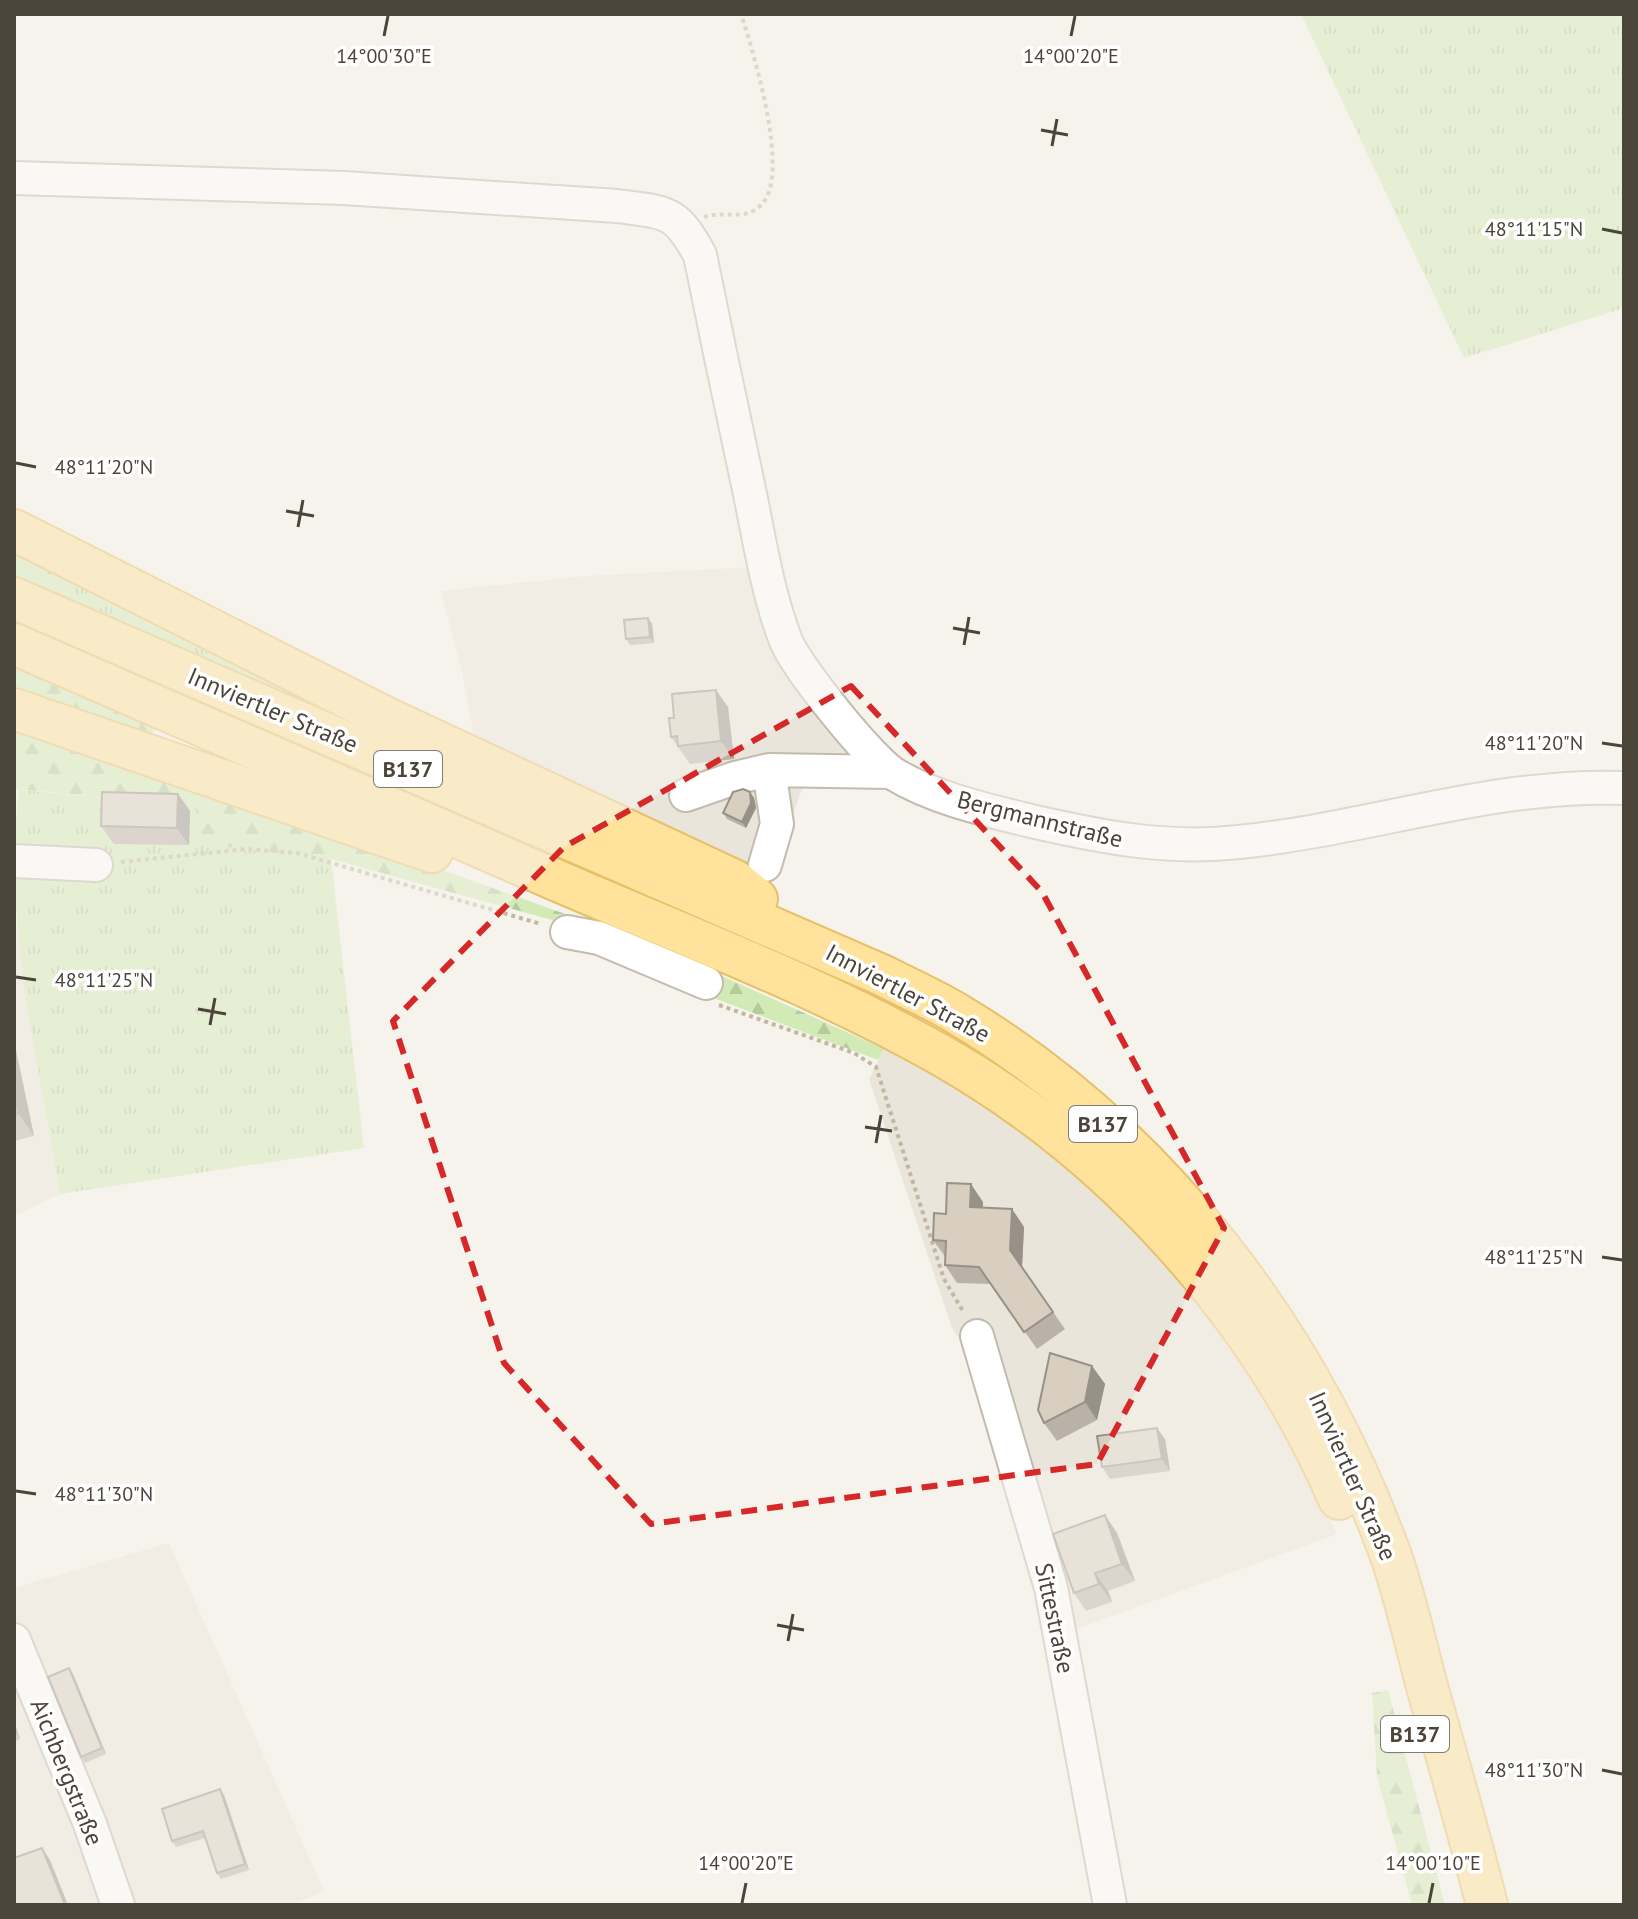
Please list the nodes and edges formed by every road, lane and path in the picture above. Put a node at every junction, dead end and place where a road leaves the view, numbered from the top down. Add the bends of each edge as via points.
1 (741, 14) edge
2 (14, 178) edge
3 (683, 223) junction
4 (14, 530) edge
5 (14, 598) edge
6 (14, 644) edge
7 (14, 709) edge
8 (769, 770) junction
9 (890, 772) junction
10 (1624, 788) edge
11 (686, 795) dead end
12 (14, 861) edge
13 (96, 865) joint
14 (765, 865) dead end
15 (582, 891) junction
16 (567, 932) joint
17 (802, 939) junction
18 (710, 993) joint
19 (977, 1336) joint
20 (14, 1640) edge
21 (118, 1905) edge
22 (1110, 1905) edge
23 (1460, 1905) edge
24 (1487, 1905) edge

1 - 3 path via 772,147 770,193 761,206 744,215 710,215
2 - 3 street via 344,188 572,203 657,212
3 - 9 street, Bergmannstraße via 700,255 765,569 786,643 809,681
4 - 17 main road via 387,718 734,880
5 - 17 main road, Innviertler Straße / B137
6 - 15 main road, Innviertler Straße / B137
7 - 15 main road via 522,885
8 - 9 street
8 - 11 street
8 - 14 street via 777,824
9 - 10 street, Bergmannstraße via 1013,817 1116,841 1161,845 1311,833 1573,786
12 - 13 street
13 - 16 path via 246,849 297,853
15 - 23 main road, Innviertler Straße / B137 via 939,1054 1061,1138 1173,1244 1258,1351 1337,1494 1372,1582
16 - 18 street via 599,938
17 - 24 main road, Innviertler Straße / B137 via 958,1014 1086,1106 1167,1185 1279,1327 1323,1401 1391,1558
18 - 19 path via 876,1067 944,1279
19 - 22 street, Sittestraße via 1051,1588
20 - 21 street, Aichbergstraße

